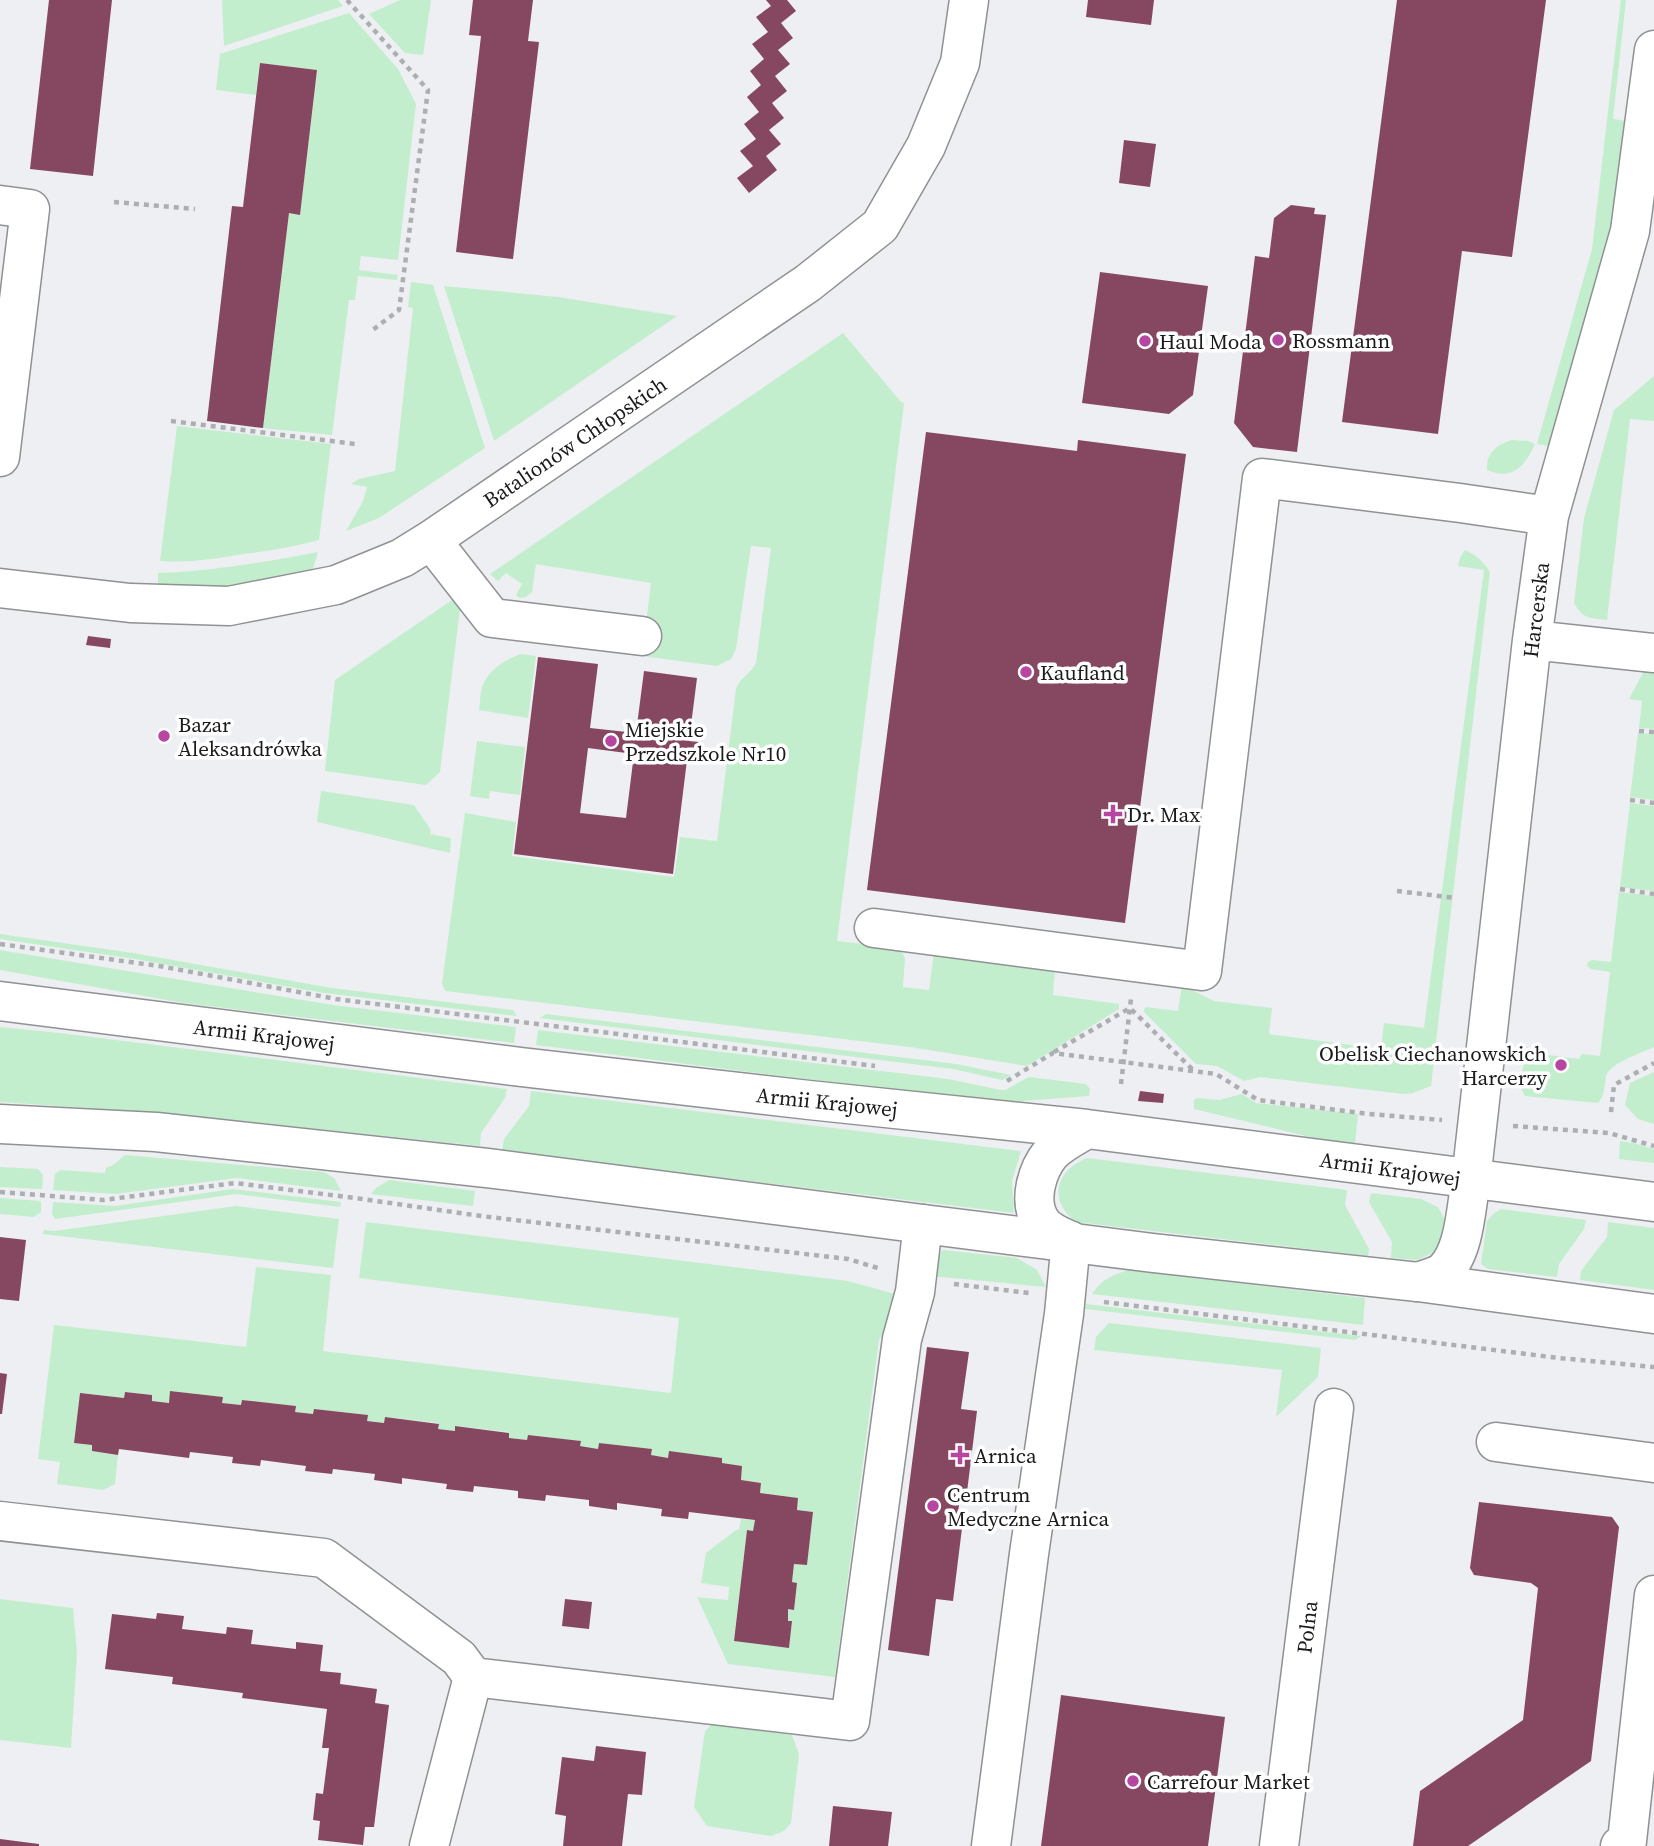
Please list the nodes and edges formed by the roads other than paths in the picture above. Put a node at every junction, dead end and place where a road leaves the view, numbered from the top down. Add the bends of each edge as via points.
1 (969, 0) edge
2 (1654, 50) edge
3 (0, 205) edge
4 (0, 457) edge
5 (1549, 516) junction
6 (430, 540) junction
7 (0, 587) edge
8 (642, 636) dead end
9 (1532, 640) junction
10 (1654, 653) edge
11 (874, 928) dead end
12 (0, 1001) edge
13 (0, 1124) edge
14 (1087, 1129) junction
15 (1471, 1180) junction
16 (1654, 1202) edge
17 (923, 1224) junction
18 (1071, 1241) junction
19 (1418, 1282) junction
20 (1654, 1314) edge
21 (1334, 1408) dead end
22 (1496, 1442) dead end
23 (1654, 1463) edge
24 (0, 1521) edge
25 (1654, 1595) edge
26 (472, 1677) junction
27 (429, 1846) edge
28 (991, 1846) edge
29 (1279, 1846) edge
30 (1620, 1846) edge

1 - 6 street, Batalionów Chłopskich via 960,63 926,146 880,226 808,283
2 - 5 street, Harcerska via 1630,231
3 - 4 street via 30,209
5 - 9 street, Harcerska
5 - 11 street via 1262,478 1202,971
6 - 7 street, Batalionów Chłopskich via 402,558 336,584 229,606 130,603
6 - 8 street via 492,618
9 - 10 street
9 - 15 street, Harcerska
12 - 14 street, Armii Krajowej via 576,1073
13 - 17 street via 156,1132 475,1166
14 - 15 street, Armii Krajowej
14 - 18 street via 1053,1151 1035,1190 1040,1220
15 - 16 street, Armii Krajowej
15 - 19 street, Harcerska via 1454,1256 1443,1271
17 - 18 street
17 - 26 street via 915,1292 902,1339 850,1721
18 - 19 street
18 - 28 street
19 - 20 street
21 - 29 street, Polna
22 - 23 street
24 - 26 street via 324,1559 459,1658
25 - 30 street via 1627,1841
26 - 27 street

